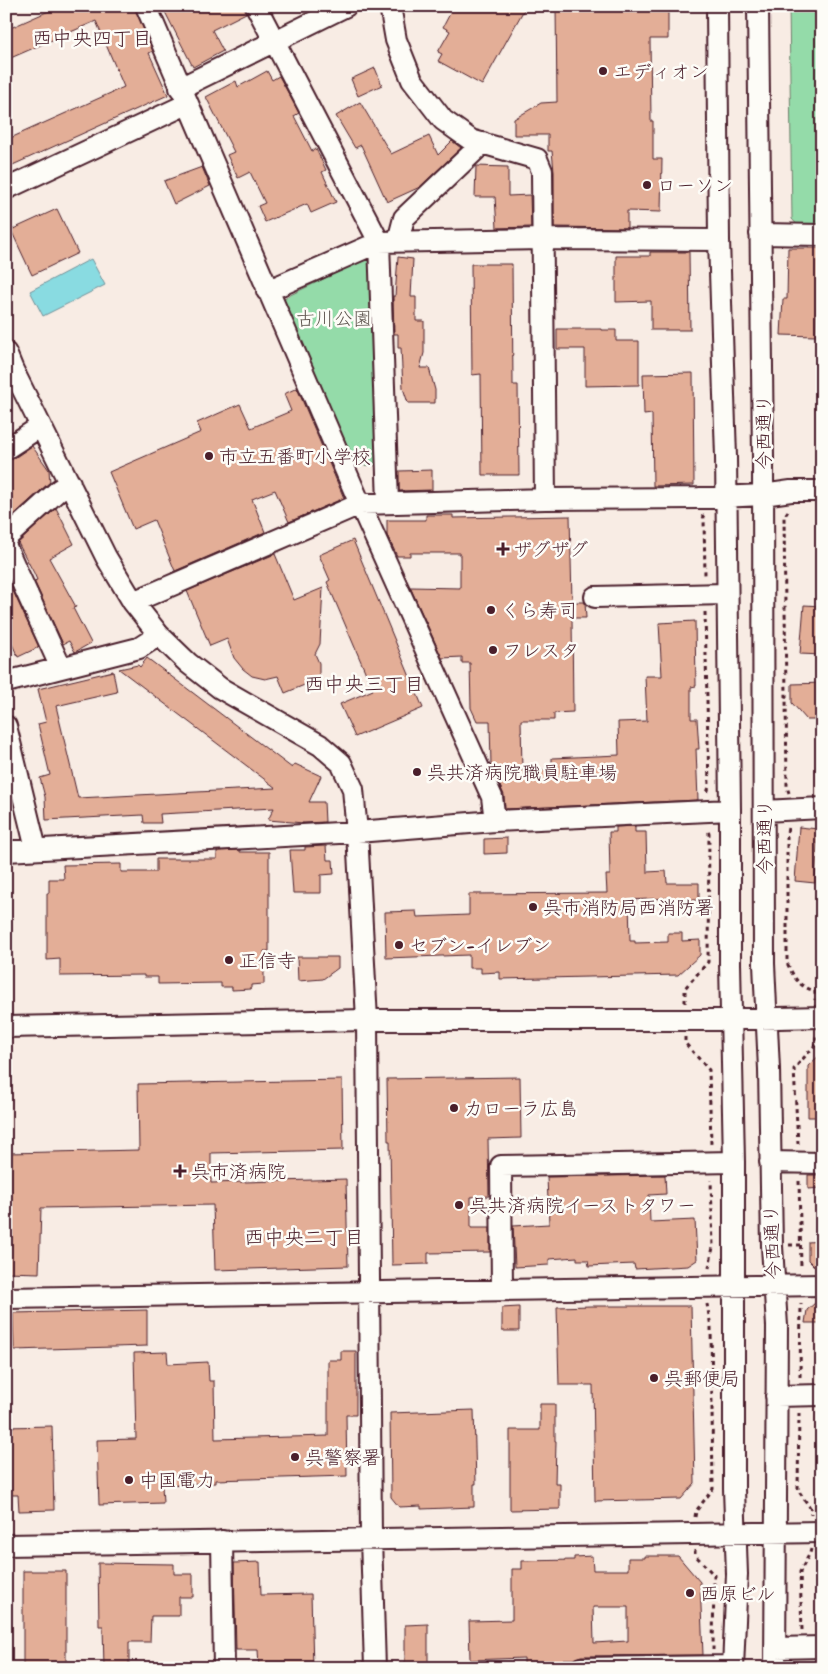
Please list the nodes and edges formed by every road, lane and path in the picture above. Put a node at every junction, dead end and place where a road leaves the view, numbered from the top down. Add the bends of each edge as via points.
1 (146, 6) edge
2 (256, 6) edge
3 (390, 6) edge
4 (717, 6) edge
5 (758, 6) edge
6 (342, 7) edge
7 (274, 42) junction
8 (183, 96) junction
9 (483, 143) junction
10 (6, 189) edge
11 (760, 234) junction
12 (822, 235) edge
13 (542, 239) junction
14 (719, 240) junction
15 (389, 242) junction
16 (267, 291) junction
17 (8, 365) edge
18 (41, 426) junction
19 (6, 449) edge
20 (70, 483) junction
21 (791, 491) junction
22 (822, 491) edge
23 (763, 495) junction
24 (725, 497) junction
25 (698, 498) junction
26 (545, 499) junction
27 (388, 503) junction
28 (360, 504) junction
29 (6, 538) edge
30 (6, 547) edge
31 (705, 580) dead end
32 (726, 594) junction
33 (595, 597) dead end
34 (132, 602) junction
35 (705, 610) dead end
36 (159, 635) junction
37 (61, 668) junction
38 (6, 682) edge
39 (6, 726) edge
40 (822, 808) edge
41 (793, 809) junction
42 (730, 810) junction
43 (764, 811) junction
44 (700, 812) junction
45 (495, 821) junction
46 (357, 832) junction
47 (36, 849) junction
48 (6, 851) edge
49 (819, 1017) edge
50 (732, 1019) junction
51 (767, 1019) junction
52 (367, 1020) junction
53 (685, 1020) junction
54 (6, 1026) edge
55 (711, 1162) junction
56 (734, 1162) junction
57 (770, 1162) junction
58 (822, 1163) edge
59 (798, 1164) junction
60 (822, 1285) edge
61 (774, 1286) junction
62 (801, 1286) junction
63 (734, 1287) junction
64 (502, 1288) junction
65 (705, 1288) junction
66 (370, 1291) junction
67 (6, 1298) edge
68 (734, 1326) junction
69 (777, 1326) junction
70 (800, 1326) junction
71 (710, 1328) junction
72 (822, 1395) edge
73 (776, 1396) junction
74 (800, 1396) junction
75 (776, 1531) junction
76 (735, 1532) junction
77 (817, 1532) edge
78 (695, 1535) junction
79 (371, 1538) junction
80 (222, 1541) junction
81 (6, 1545) edge
82 (813, 1648) edge
83 (776, 1658) edge
84 (713, 1666) junction
85 (733, 1667) edge
86 (224, 1668) edge
87 (375, 1668) edge
88 (581, 1668) edge

1 - 8 street
2 - 7 street
3 - 9 street via 396,40 412,80 443,120 471,140
4 - 14 street, 今西通り
5 - 11 street, 今西通り
6 - 7 street
7 - 8 street
7 - 15 street
8 - 10 street
8 - 16 street
9 - 13 street via 537,159 542,171
9 - 15 street via 404,218
11 - 12 street
11 - 23 street, 今西通り
13 - 14 street
13 - 15 street
13 - 26 street
14 - 24 street, 今西通り
15 - 16 street
15 - 27 street
16 - 28 street
17 - 18 street
18 - 19 street
18 - 20 street
20 - 29 street
20 - 34 street
21 - 22 street
21 - 23 street
21 - 41 path via 791,507 784,517 787,787
23 - 24 street
23 - 43 street, 今西通り
24 - 25 street
24 - 32 street, 今西通り
25 - 26 street
25 - 31 path via 698,511 704,518
26 - 27 street
27 - 28 street
28 - 34 street
28 - 45 street via 492,796
30 - 37 street
32 - 33 street
32 - 42 street, 今西通り
34 - 36 street
35 - 44 path via 709,787
36 - 37 street via 139,648
36 - 46 street via 220,688 320,745 341,763 353,789
37 - 38 street
39 - 47 street
40 - 41 street
41 - 43 street
41 - 49 path via 787,834 787,963 804,988 815,991
42 - 44 street
42 - 50 street, 今西通り
43 - 51 street, 今西通り
44 - 45 street
44 - 53 path via 709,833 708,962 684,988
45 - 46 street
46 - 47 street
46 - 52 street
47 - 48 street
49 - 51 street
49 - 59 path via 816,1044 794,1069
50 - 51 street
50 - 53 street
50 - 56 street, 今西通り
51 - 57 street, 今西通り
52 - 53 street
52 - 54 street
52 - 66 street
53 - 55 path via 685,1043 709,1070
55 - 56 street
55 - 64 street via 501,1166
55 - 65 path via 713,1247
56 - 63 street, 今西通り
57 - 59 street
57 - 61 street, 今西通り
58 - 59 street
59 - 62 path
60 - 62 street
61 - 62 street
61 - 63 street
61 - 69 street, 今西通り
62 - 70 path
63 - 65 street
63 - 68 street, 今西通り
64 - 65 street
64 - 66 street
65 - 71 path
66 - 67 street
66 - 79 street
68 - 71 path
68 - 76 street, 今西通り
69 - 70 path
69 - 73 street, 今西通り
70 - 74 path
71 - 78 path via 713,1489 696,1511
72 - 74 street
73 - 74 street
73 - 75 street, 今西通り
74 - 77 path via 798,1490 812,1509
75 - 76 street
75 - 77 street
75 - 83 street, 今西通り
76 - 78 street
76 - 85 street, 今西通り
77 - 82 path via 800,1572
78 - 79 street
78 - 84 path via 695,1555 714,1575
79 - 80 street
79 - 87 street
80 - 81 street
80 - 86 street
82 - 83 street
84 - 85 street
84 - 88 street

